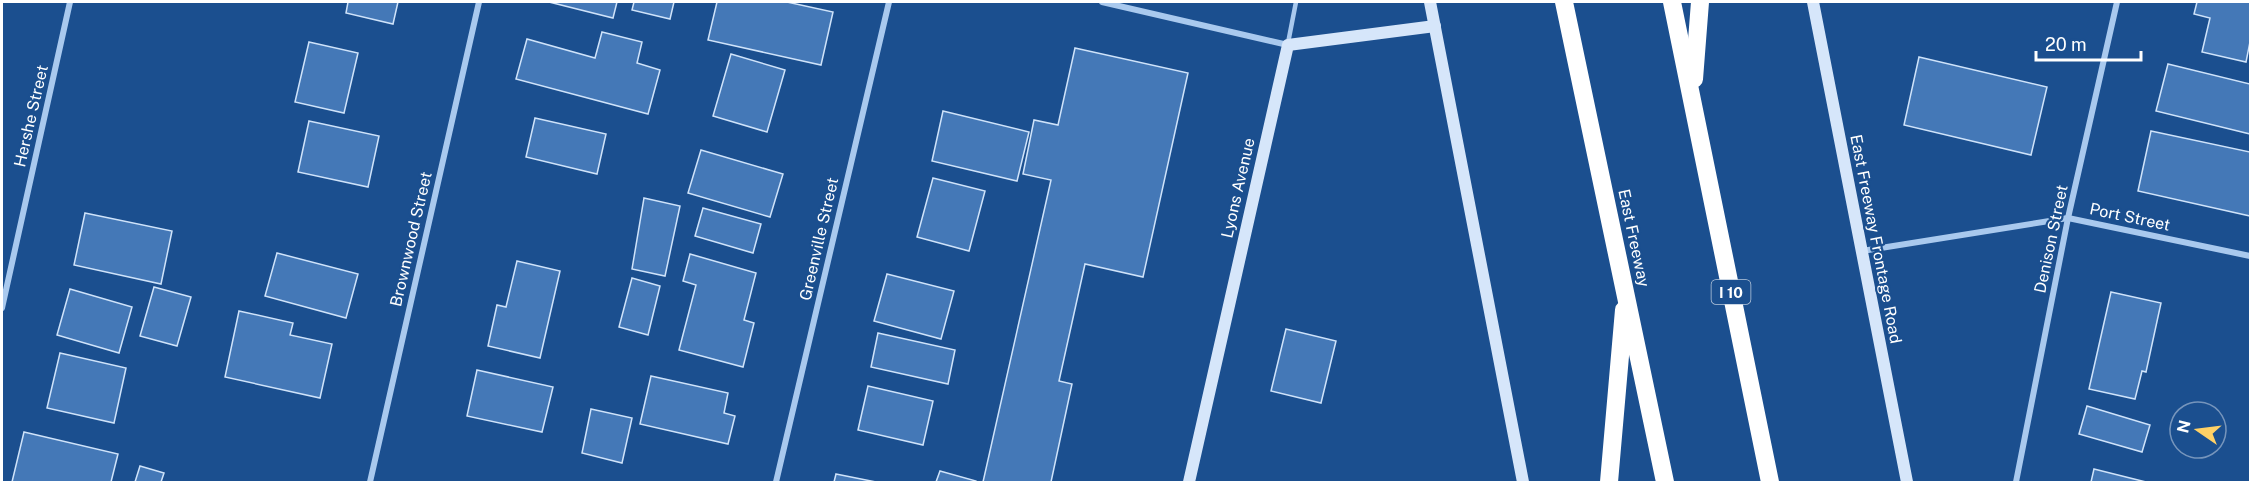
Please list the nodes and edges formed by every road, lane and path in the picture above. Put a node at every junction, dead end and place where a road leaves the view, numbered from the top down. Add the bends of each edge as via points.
1 (70, 2) edge
2 (479, 2) edge
3 (889, 2) edge
4 (1102, 2) edge
5 (1296, 2) edge
6 (1430, 2) edge
7 (1564, 2) edge
8 (1672, 2) edge
9 (1700, 2) edge
10 (1813, 2) edge
11 (2117, 2) edge
12 (1435, 26) junction
13 (1288, 45) junction
14 (1692, 101) junction
15 (2068, 218) junction
16 (1862, 251) junction
17 (2250, 256) edge
18 (1626, 290) junction
19 (2, 308) edge
20 (370, 483) edge
21 (776, 483) edge
22 (1189, 483) edge
23 (1523, 483) edge
24 (1609, 483) edge
25 (1665, 483) edge
26 (1770, 483) edge
27 (1907, 483) edge
28 (2016, 483) edge

1 - 19 street, Hershe Street
2 - 20 street, Brownwood Street
3 - 21 street, Greenville Street
4 - 13 street
5 - 13 lane
6 - 12 main road
7 - 18 highway, East Freeway
8 - 14 highway, I 10
9 - 14 highway
10 - 16 main road, East Freeway Frontage Road
11 - 15 street, Denison Street
12 - 13 main road
12 - 23 main road
13 - 22 main road, Lyons Avenue
14 - 26 highway, I 10
15 - 16 street, Port Street
15 - 17 street, Port Street
15 - 28 street, Denison Street
16 - 27 main road, East Freeway Frontage Road
18 - 24 highway
18 - 25 highway, East Freeway

